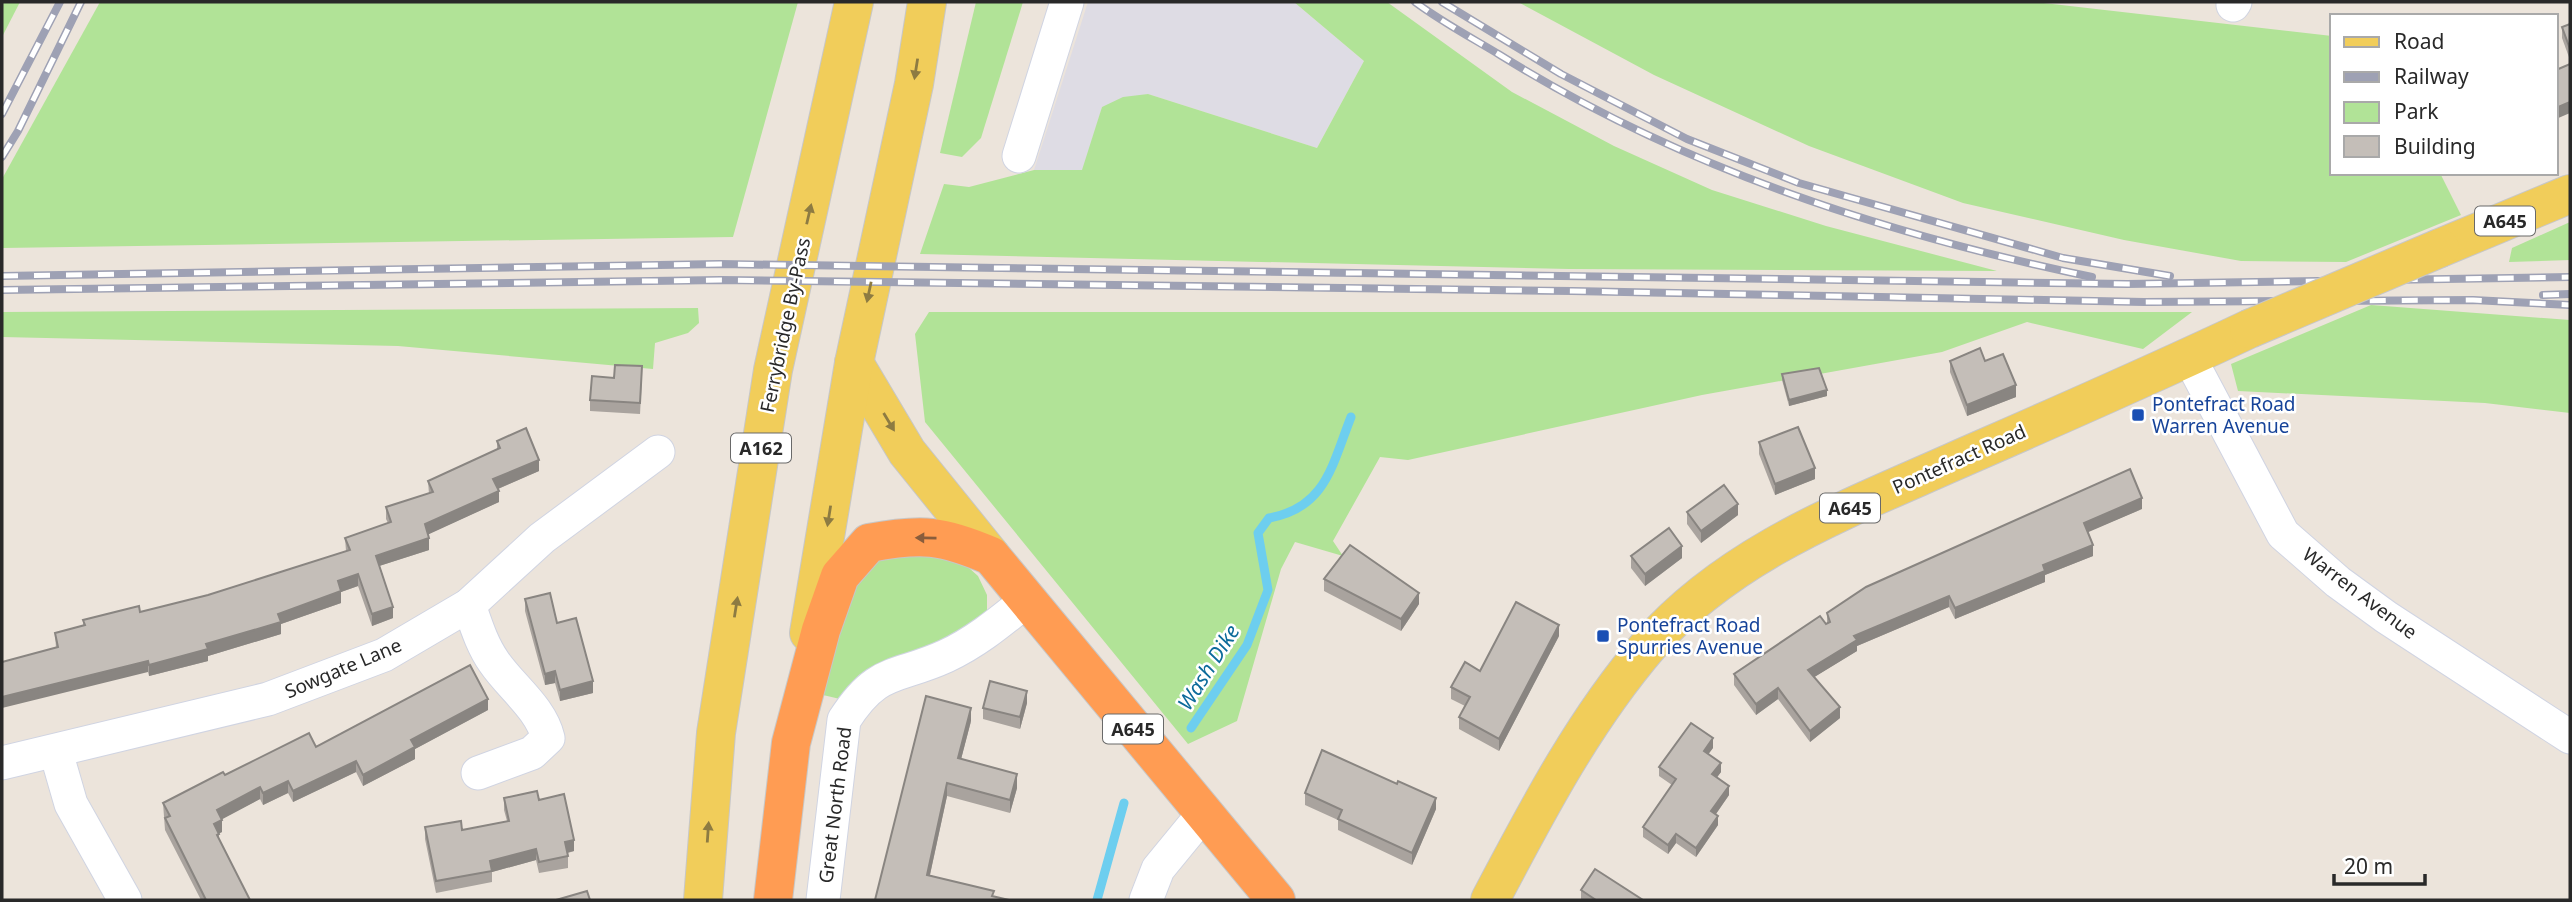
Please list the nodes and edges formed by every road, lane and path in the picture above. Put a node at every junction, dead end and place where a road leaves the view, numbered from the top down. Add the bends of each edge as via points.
1 (854, 2) edge
2 (927, 2) edge
3 (1067, 2) edge
4 (1020, 156) dead end
5 (2570, 194) edge
6 (2189, 357) junction
7 (854, 363) junction
8 (658, 452) dead end
9 (991, 556) junction
10 (1026, 601) junction
11 (469, 606) junction
12 (2570, 737) edge
13 (791, 743) junction
14 (56, 752) junction
15 (2, 763) edge
16 (478, 773) dead end
17 (1203, 813) junction
18 (703, 897) edge
19 (125, 900) edge
20 (773, 900) edge
21 (823, 900) edge
22 (1146, 900) edge
23 (1276, 900) edge
24 (1490, 900) edge

18 -> 1 main road, Ferrybridge By-Pass / A162 via 716,733 773,370
2 -> 7 main road via 914,84
3 - 4 street
5 - 6 main road, Pontefract Road / A645, bridge
6 - 12 street, Warren Avenue via 2283,534 2386,617
6 - 24 main road, Pontefract Road / A645 via 1787,536 1716,583 1650,644 1598,712 1567,757
7 -> 9 main road via 907,452
7 -> 13 main road
8 - 11 street, Sowgate Lane via 542,538
9 - 10 highway, A645
9 -> 13 highway via 951,539 869,543 840,576
10 - 17 highway, A645
10 - 21 street, Great North Road via 989,632 944,657 885,677 860,696 844,720
11 - 14 street, Sowgate Lane via 384,654 268,699
11 - 16 street via 494,662 545,723 548,738 532,753
13 - 20 highway
14 - 15 street, Sowgate Lane
14 - 19 street via 71,804
17 - 22 street via 1158,869
17 - 23 highway, A645

